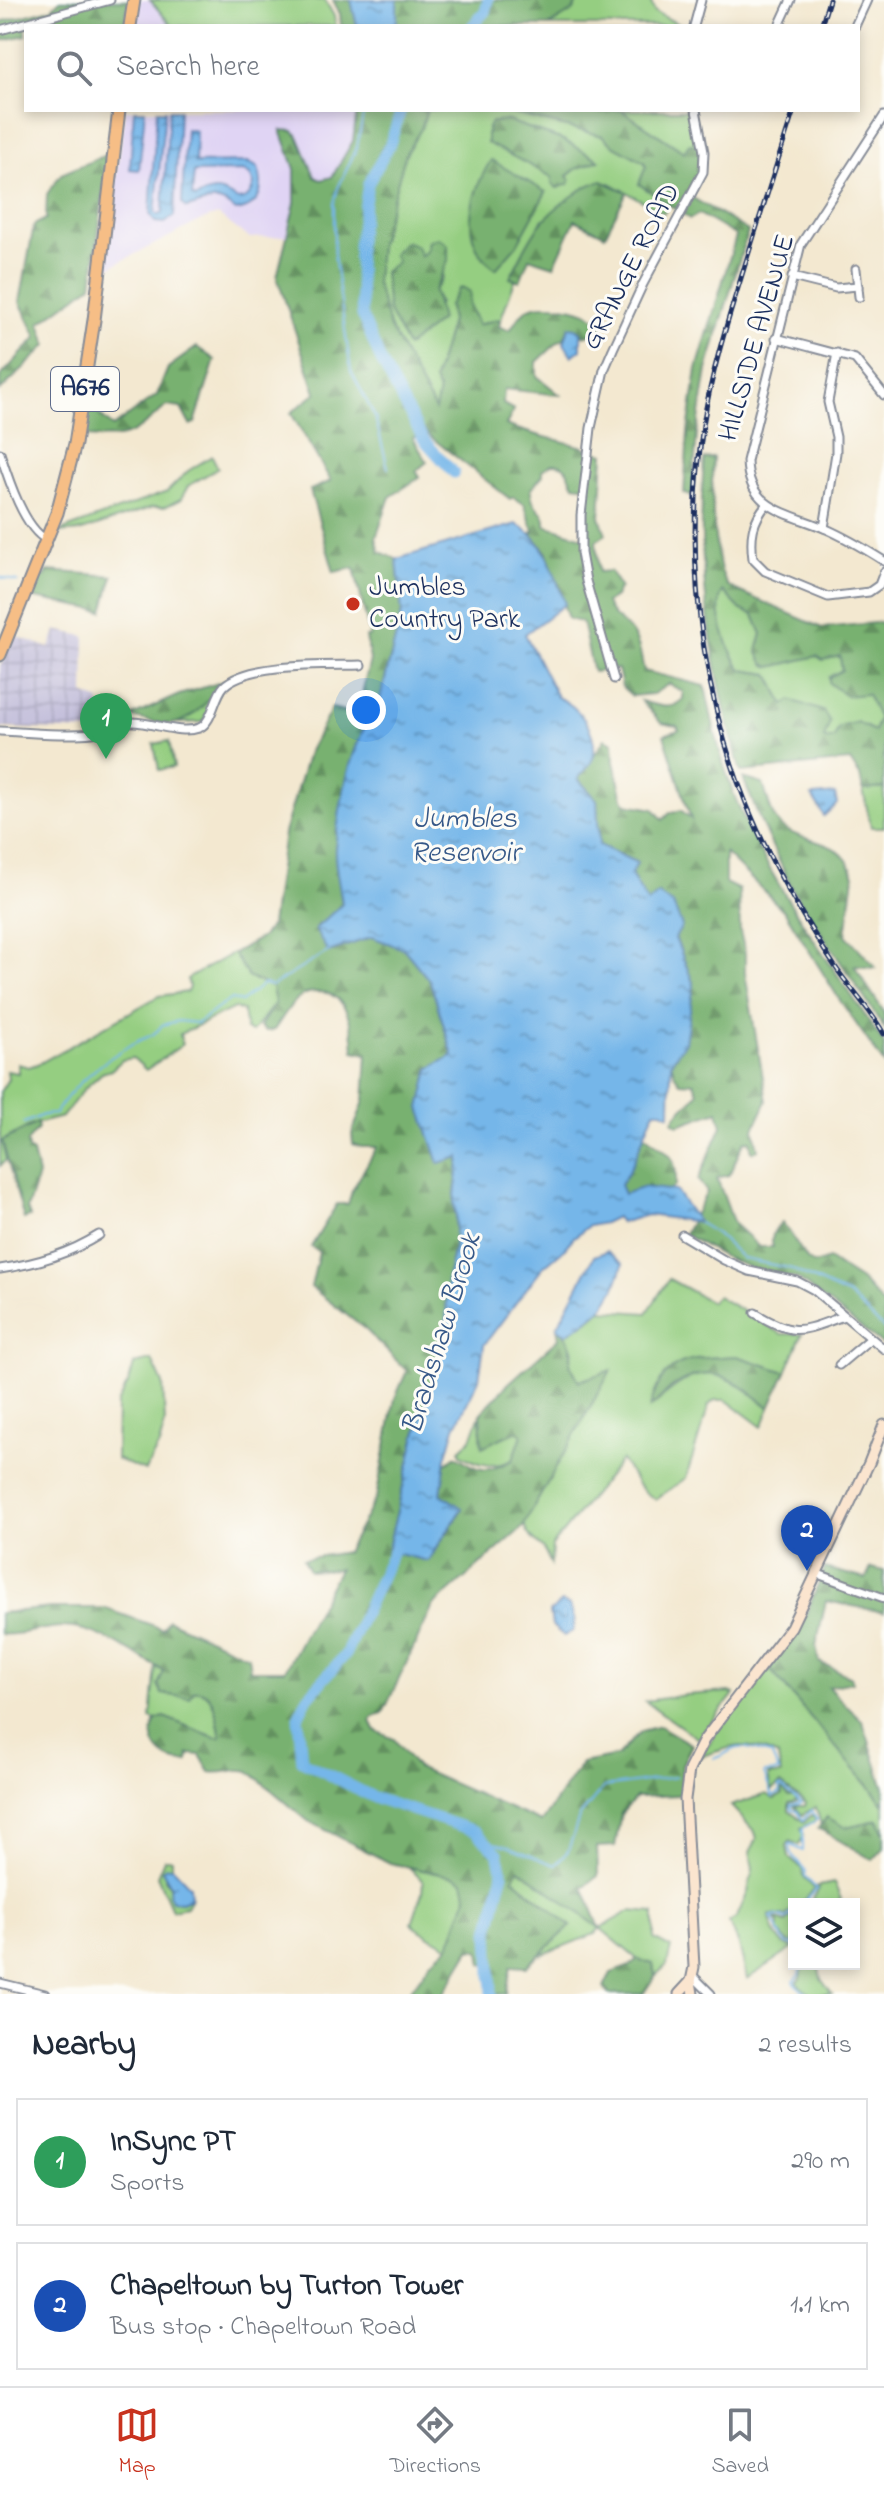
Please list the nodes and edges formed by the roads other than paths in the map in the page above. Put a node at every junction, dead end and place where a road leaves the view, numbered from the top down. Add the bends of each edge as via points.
1 (110, 0) edge
2 (134, 0) edge
3 (701, 0) edge
4 (791, 0) edge
5 (867, 0) edge
6 (83, 4) edge
7 (130, 24) edge
8 (695, 24) edge
9 (780, 24) edge
10 (856, 24) edge
11 (0, 30) edge
12 (119, 112) edge
13 (696, 112) edge
14 (884, 116) edge
15 (856, 269) dead end
16 (792, 277) junction
17 (858, 286) junction
18 (859, 297) dead end
19 (776, 338) junction
20 (837, 353) junction
21 (884, 395) edge
22 (0, 453) edge
23 (767, 504) junction
24 (824, 528) junction
25 (47, 540) junction
26 (884, 561) edge
27 (884, 572) edge
28 (0, 655) edge
29 (361, 665) dead end
30 (614, 679) dead end
31 (0, 731) edge
32 (99, 1235) dead end
33 (682, 1235) dead end
34 (0, 1269) edge
35 (755, 1313) dead end
36 (844, 1316) junction
37 (870, 1339) junction
38 (884, 1349) edge
39 (839, 1365) dead end
40 (884, 1425) edge
41 (815, 1573) junction
42 (884, 1598) edge
43 (692, 1979) junction
44 (0, 1983) edge
45 (45, 1994) edge
46 (679, 1994) edge
47 (693, 1994) edge
48 (711, 1994) edge

1 - 6 street
2 - 7 main road
3 - 8 street
4 - 9 street
5 - 10 street
6 - 11 street
12 - 25 main road, A676 via 82,406
13 - 30 street, GRANGE ROAD via 703,172 613,349 588,447 581,553
14 - 16 street, HILLSIDE AVENUE via 801,244
15 - 17 street
16 - 17 street via 836,288
16 - 19 street, HILLSIDE AVENUE
17 - 18 street
19 - 20 street
19 - 23 street, HILLSIDE AVENUE via 747,461 750,482
20 - 21 street via 860,363
20 - 24 street via 828,402 836,453
22 - 25 street via 27,518
23 - 24 street
23 - 27 street via 752,531 753,559 765,571 828,597 869,592
24 - 26 street
25 - 28 main road, A676
29 - 31 street via 273,668 234,680 225,685 199,728 133,722 92,733
32 - 34 street via 53,1257
33 - 36 street via 749,1271 797,1281
35 - 36 street via 791,1331
36 - 37 street
37 - 38 street
37 - 39 street
40 - 41 main road
41 - 42 street
41 - 43 main road via 786,1636 704,1740 689,1770 685,1799
43 - 46 main road
43 - 47 main road
43 - 48 street
44 - 45 street

